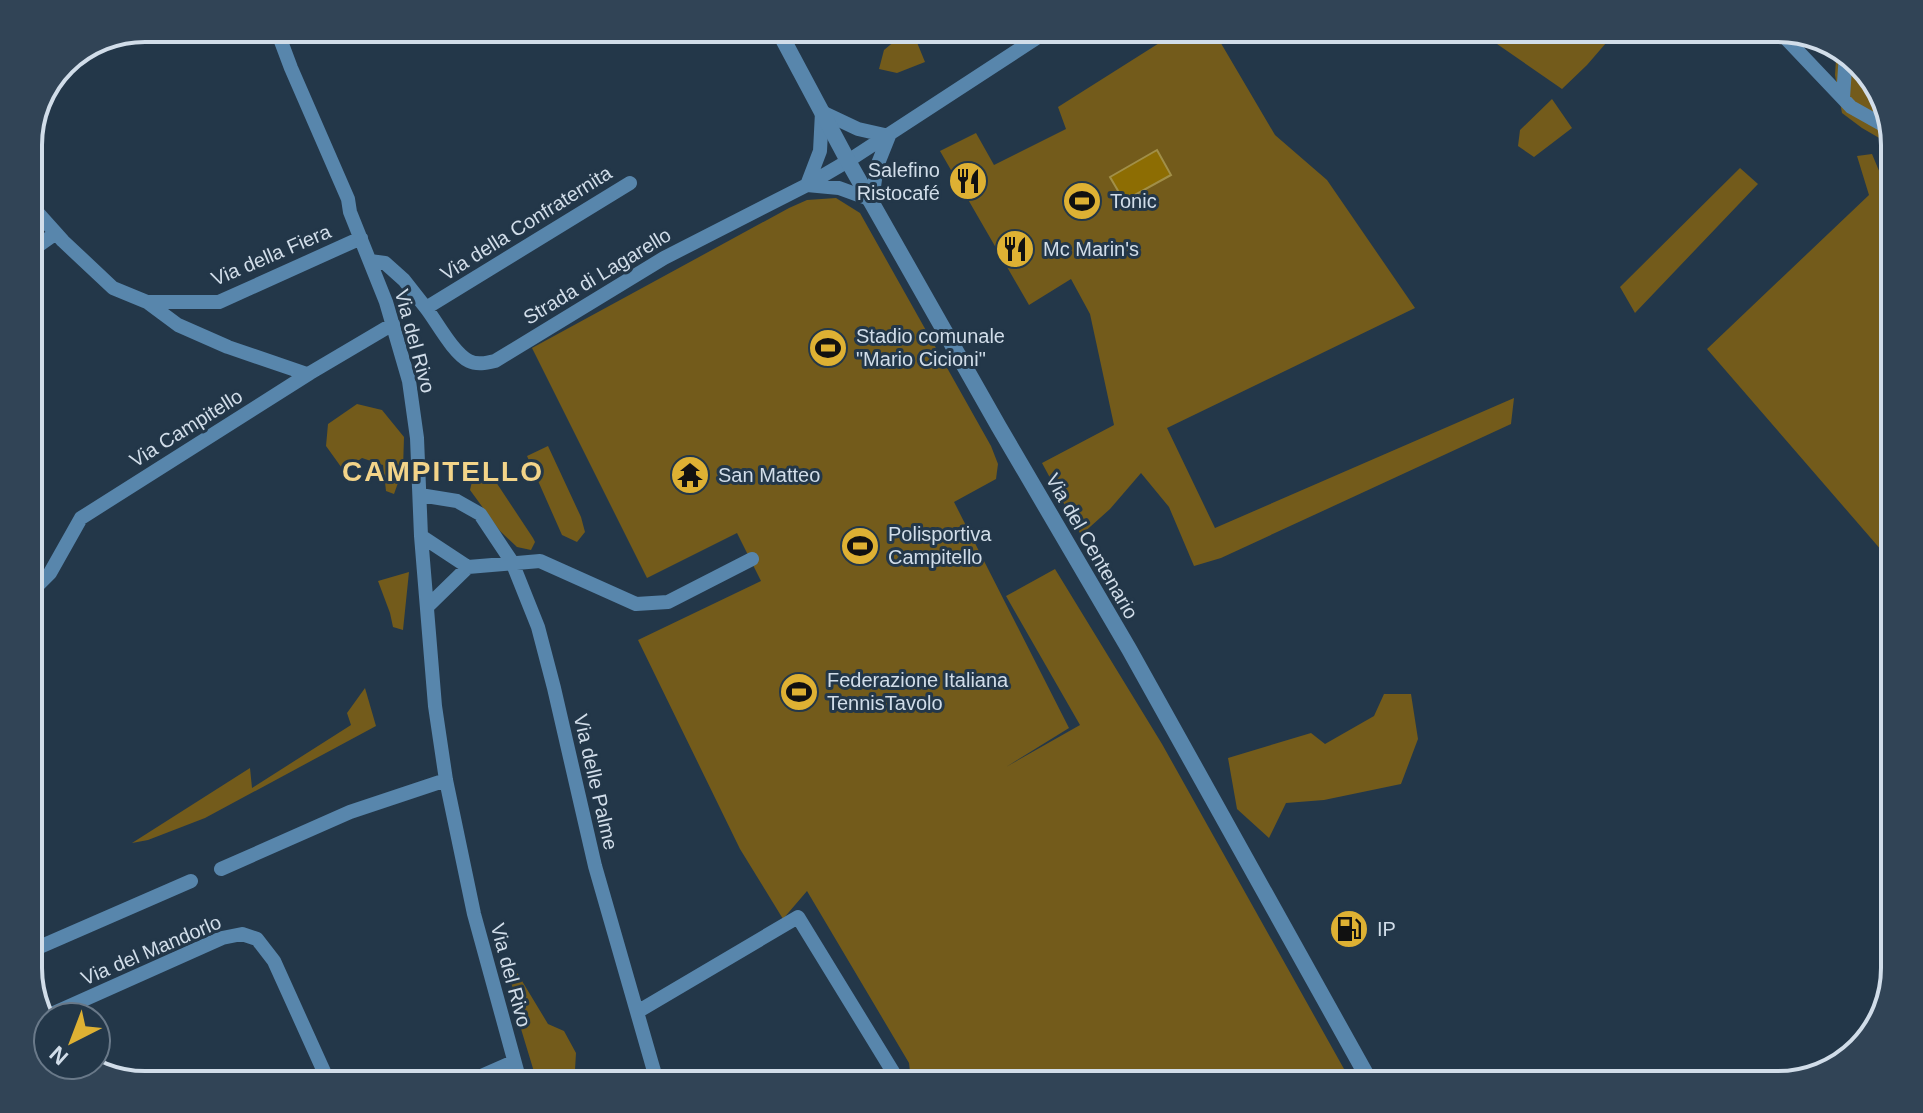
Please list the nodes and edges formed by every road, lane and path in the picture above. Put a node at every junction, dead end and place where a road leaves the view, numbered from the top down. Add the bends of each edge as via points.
1 (281, 42) edge
2 (784, 42) edge
3 (1031, 42) edge
4 (1790, 43) edge
5 (1845, 67) edge
6 (1843, 98) junction
7 (822, 112) junction
8 (1878, 122) edge
9 (889, 136) junction
10 (848, 161) junction
11 (630, 183) dead end
12 (807, 185) junction
13 (872, 200) junction
14 (42, 218) edge
15 (56, 233) junction
16 (361, 238) junction
17 (42, 243) edge
18 (370, 261) junction
19 (147, 302) junction
20 (426, 308) junction
21 (393, 324) junction
22 (307, 374) junction
23 (420, 495) junction
24 (421, 536) junction
25 (752, 559) dead end
26 (512, 562) junction
27 (468, 567) junction
28 (42, 581) edge
29 (427, 607) junction
30 (446, 780) junction
31 (221, 869) dead end
32 (191, 881) dead end
33 (42, 946) edge
34 (81, 1001) edge
35 (637, 1012) junction
36 (513, 1062) junction
37 (324, 1071) edge
38 (493, 1071) edge
39 (516, 1071) edge
40 (654, 1071) edge
41 (892, 1071) edge
42 (1364, 1071) edge

1 - 16 street, Via del Rivo
2 - 7 street, Via del Centenario
3 - 9 street, Strada di Lagarello
4 - 6 street
5 - 6 street
6 - 8 street
7 - 9 street
7 - 10 street, Via del Centenario
7 - 12 street via 820,151
9 - 10 street, Strada di Lagarello
9 - 13 street
10 - 12 street, Strada di Lagarello
10 - 13 street, Via del Centenario
11 - 20 street, Via della Confraternita
12 - 13 street via 839,188
12 - 20 street, Strada di Lagarello via 664,258 495,361 471,362 460,355
13 - 42 street, Via del Centenario
14 - 15 street, Via della Fiera
15 - 17 street
15 - 19 street, Via della Fiera via 113,288
16 - 18 street, Via del Rivo
16 - 19 street, Via della Fiera via 219,302
18 - 20 street via 385,263
18 - 21 street, Via del Rivo
19 - 22 street, Via della Fiera via 191,331
21 - 22 street, Via Campitello
21 - 23 street, Via del Rivo via 409,381
22 - 28 street, Via Campitello via 81,518
23 - 24 street, Via del Rivo
23 - 26 street, Via delle Palme via 457,501 480,514
24 - 27 street
24 - 29 street, Via del Rivo
25 - 26 street via 668,602 636,604 540,561
26 - 27 street
26 - 35 street, Via delle Palme via 538,627 595,866
27 - 29 street
29 - 30 street, Via del Rivo
30 - 31 street via 350,812
30 - 36 street, Via del Rivo
32 - 33 street
34 - 37 street, Via del Mandorlo via 242,934 257,939 274,961
35 - 40 street, Via delle Palme
35 - 41 street via 798,917
36 - 38 street
36 - 39 street, Via del Rivo

